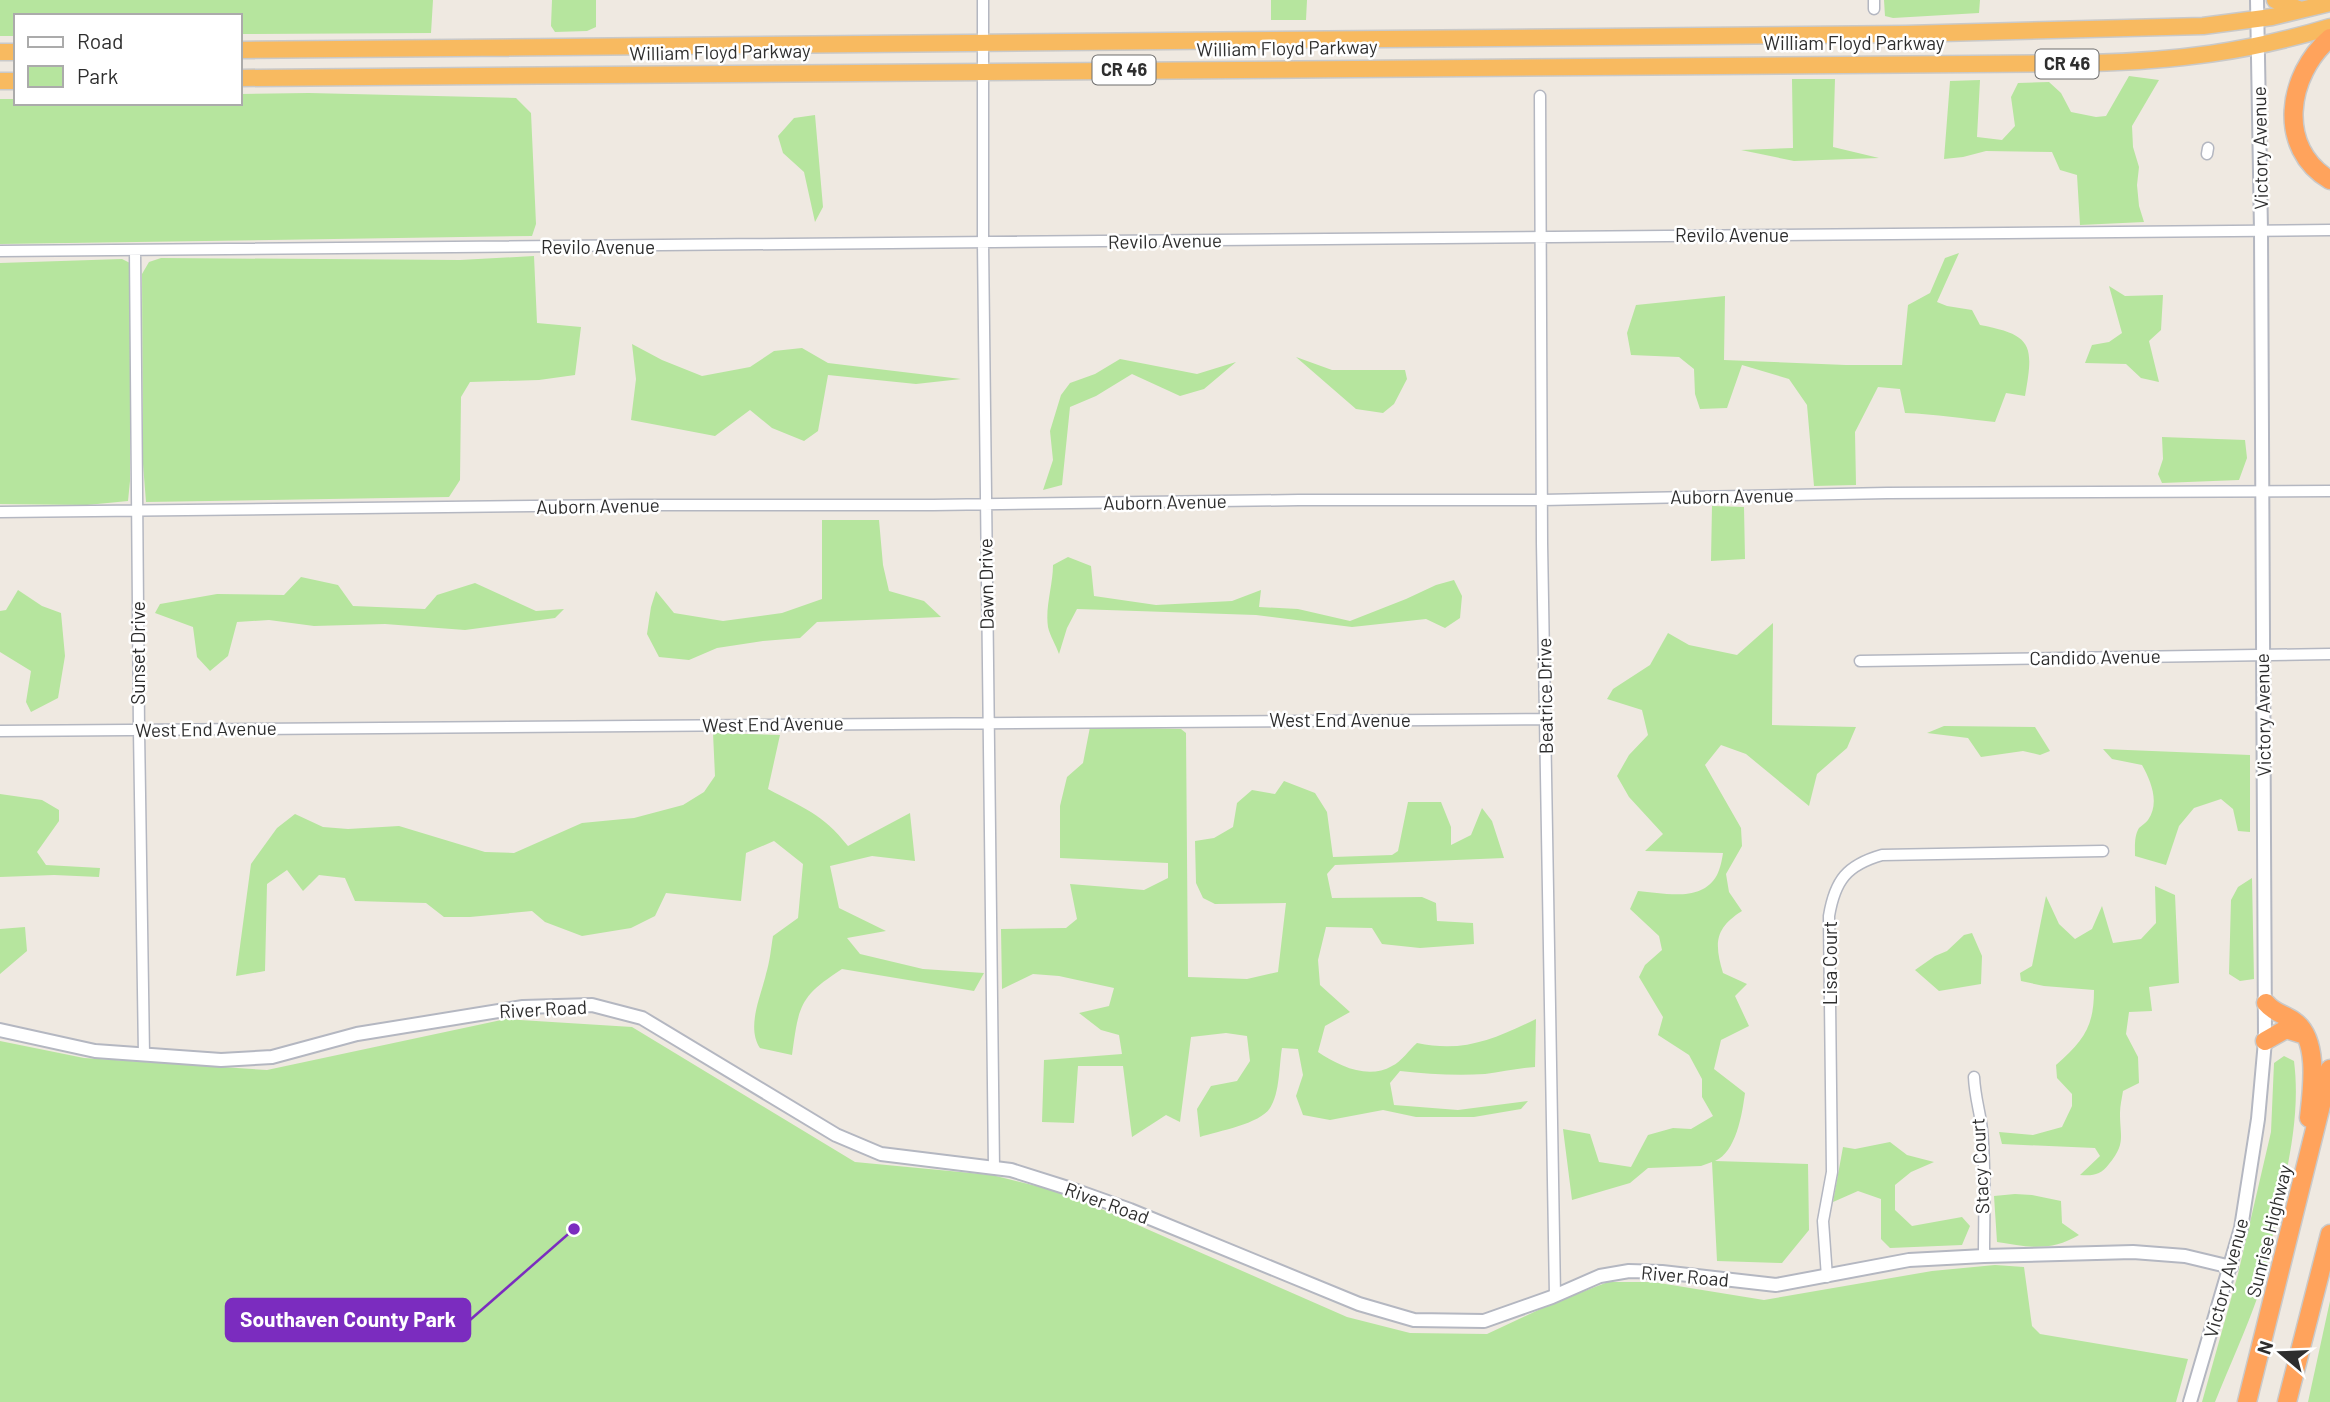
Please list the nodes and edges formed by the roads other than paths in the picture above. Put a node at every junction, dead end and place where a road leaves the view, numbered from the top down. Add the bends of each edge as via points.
1 (983, 0) edge
2 (2256, 0) edge
3 (2274, 0) edge
4 (2330, 3) edge
5 (2303, 10) junction
6 (2257, 20) junction
7 (2330, 27) edge
8 (2330, 38) edge
9 (984, 43) junction
10 (2258, 47) junction
11 (242, 50) edge
12 (984, 72) junction
13 (242, 78) edge
14 (1540, 96) dead end
15 (2330, 180) edge
16 (2330, 230) edge
17 (2261, 232) junction
18 (1540, 236) junction
19 (983, 244) junction
20 (135, 250) junction
21 (0, 251) edge
22 (2260, 490) junction
23 (2330, 492) edge
24 (1542, 500) junction
25 (985, 505) junction
26 (0, 512) edge
27 (137, 512) junction
28 (2262, 654) junction
29 (2330, 654) edge
30 (1860, 661) dead end
31 (1546, 719) junction
32 (987, 722) junction
33 (139, 730) junction
34 (0, 731) edge
35 (2103, 851) dead end
36 (2266, 1003) junction
37 (0, 1030) edge
38 (2305, 1035) junction
39 (2265, 1041) junction
40 (144, 1055) junction
41 (2330, 1069) edge
42 (1974, 1077) dead end
43 (994, 1168) junction
44 (2299, 1201) junction
45 (2330, 1234) edge
46 (1984, 1256) junction
47 (2231, 1267) junction
48 (1827, 1277) junction
49 (1555, 1296) junction
50 (2190, 1402) edge
51 (2247, 1402) edge
52 (2287, 1402) edge

1 - 9 street, Dawn Drive
2 - 6 street, Victory Avenue
3 - 5 highway
4 - 5 highway, William Floyd Parkway / CR 46
5 - 6 highway, William Floyd Parkway / CR 46
6 - 9 highway, William Floyd Parkway / CR 46 via 2167,28 1906,34
6 - 10 street, Victory Avenue
7 - 10 highway, William Floyd Parkway / CR 46
8 - 15 highway via 2304,71 2293,113 2302,152
9 - 11 highway, William Floyd Parkway / CR 46
9 - 12 street, Dawn Drive
10 - 12 highway, William Floyd Parkway / CR 46 via 2185,59 2090,63
10 - 17 street, Victory Avenue
12 - 13 highway, William Floyd Parkway / CR 46
12 - 19 street, Dawn Drive
14 - 18 street, Beatrice Drive
16 - 17 street, Revilo Avenue
17 - 18 street, Revilo Avenue
17 - 22 street, Victory Avenue
18 - 19 street, Revilo Avenue
18 - 24 street, Beatrice Drive
19 - 20 street, Revilo Avenue
19 - 25 street, Dawn Drive
20 - 21 street, Revilo Avenue
20 - 27 street, Sunset Drive
22 - 23 street, Auborn Avenue
22 - 24 street, Auborn Avenue
22 - 28 street, Victory Avenue
24 - 25 street, Auborn Avenue
24 - 31 street, Beatrice Drive
25 - 27 street, Auborn Avenue
25 - 32 street, Dawn Drive
26 - 27 street, Auborn Avenue
27 - 33 street, Sunset Drive
28 - 29 street, Candido Avenue
28 - 30 street, Candido Avenue
28 - 36 street, Victory Avenue
31 - 32 street, West End Avenue
31 - 49 street, Beatrice Drive
32 - 33 street, West End Avenue
32 - 43 street, Dawn Drive
33 - 34 street, West End Avenue
33 - 40 street, Sunset Drive
35 - 48 street, Lisa Court via 1882,855 1853,867 1835,888 1829,916 1832,1172 1823,1221
36 - 38 highway via 2293,1020
36 - 39 street, Victory Avenue
37 - 40 street, River Road via 95,1051
38 - 39 highway via 2286,1028
38 - 44 highway via 2312,1086
39 - 47 street, Victory Avenue via 2255,1149
40 - 43 street, River Road via 272,1058 357,1034 448,1018 523,1007 592,1005 642,1018 836,1135 881,1154
41 - 44 highway, Sunrise Highway
42 - 46 street, Stacy Court via 1982,1128
43 - 49 street, River Road via 1095,1197 1359,1304 1414,1320 1484,1321
44 - 51 highway, Sunrise Highway
45 - 52 highway
46 - 47 street, River Road via 2133,1252 2185,1256
46 - 48 street, River Road via 1909,1260
47 - 50 street, Victory Avenue
48 - 49 street, River Road via 1776,1285 1629,1271 1600,1276

